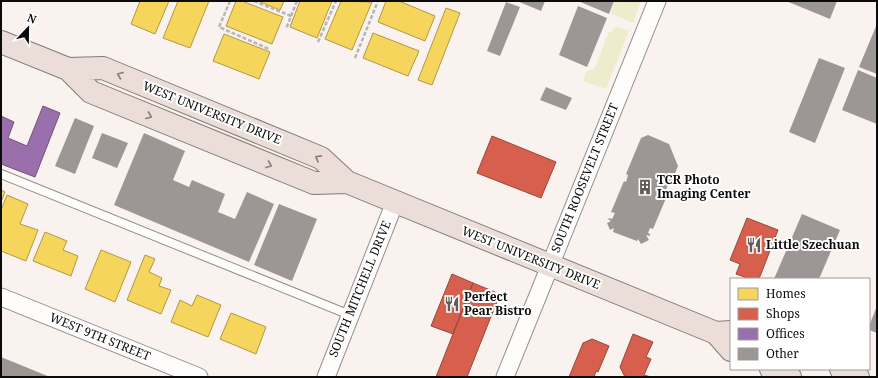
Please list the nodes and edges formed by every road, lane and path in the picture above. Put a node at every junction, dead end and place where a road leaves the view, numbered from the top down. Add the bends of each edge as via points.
1 (230, 1) edge
2 (254, 1) edge
3 (297, 1) edge
4 (336, 1) edge
5 (378, 1) edge
6 (657, 1) edge
7 (291, 16) junction
8 (286, 28) dead end
9 (1, 42) edge
10 (318, 42) dead end
11 (269, 49) dead end
12 (355, 58) dead end
13 (1, 174) edge
14 (395, 202) junction
15 (549, 265) junction
16 (1, 297) edge
17 (350, 315) junction
18 (723, 333) edge
19 (730, 348) edge
20 (773, 370) edge
21 (843, 370) edge
22 (199, 377) edge
23 (326, 377) edge
24 (505, 377) edge
25 (790, 377) edge
26 (858, 377) edge

1 - 11 path via 218,28
2 - 7 path
3 - 7 path
4 - 10 path
5 - 12 path
6 - 15 street, SOUTH ROOSEVELT STREET
7 - 8 path
9 - 14 main road, WEST UNIVERSITY DRIVE via 68,69 90,92 314,183 347,182
13 - 17 lane
14 - 15 main road, WEST UNIVERSITY DRIVE
14 - 17 street, SOUTH MITCHELL DRIVE
15 - 18 main road, WEST UNIVERSITY DRIVE
15 - 24 street, SOUTH ROOSEVELT STREET
16 - 22 street, WEST 9TH STREET
17 - 23 street, SOUTH MITCHELL DRIVE
18 - 19 main road, WEST UNIVERSITY DRIVE
20 - 25 main road
21 - 26 main road

